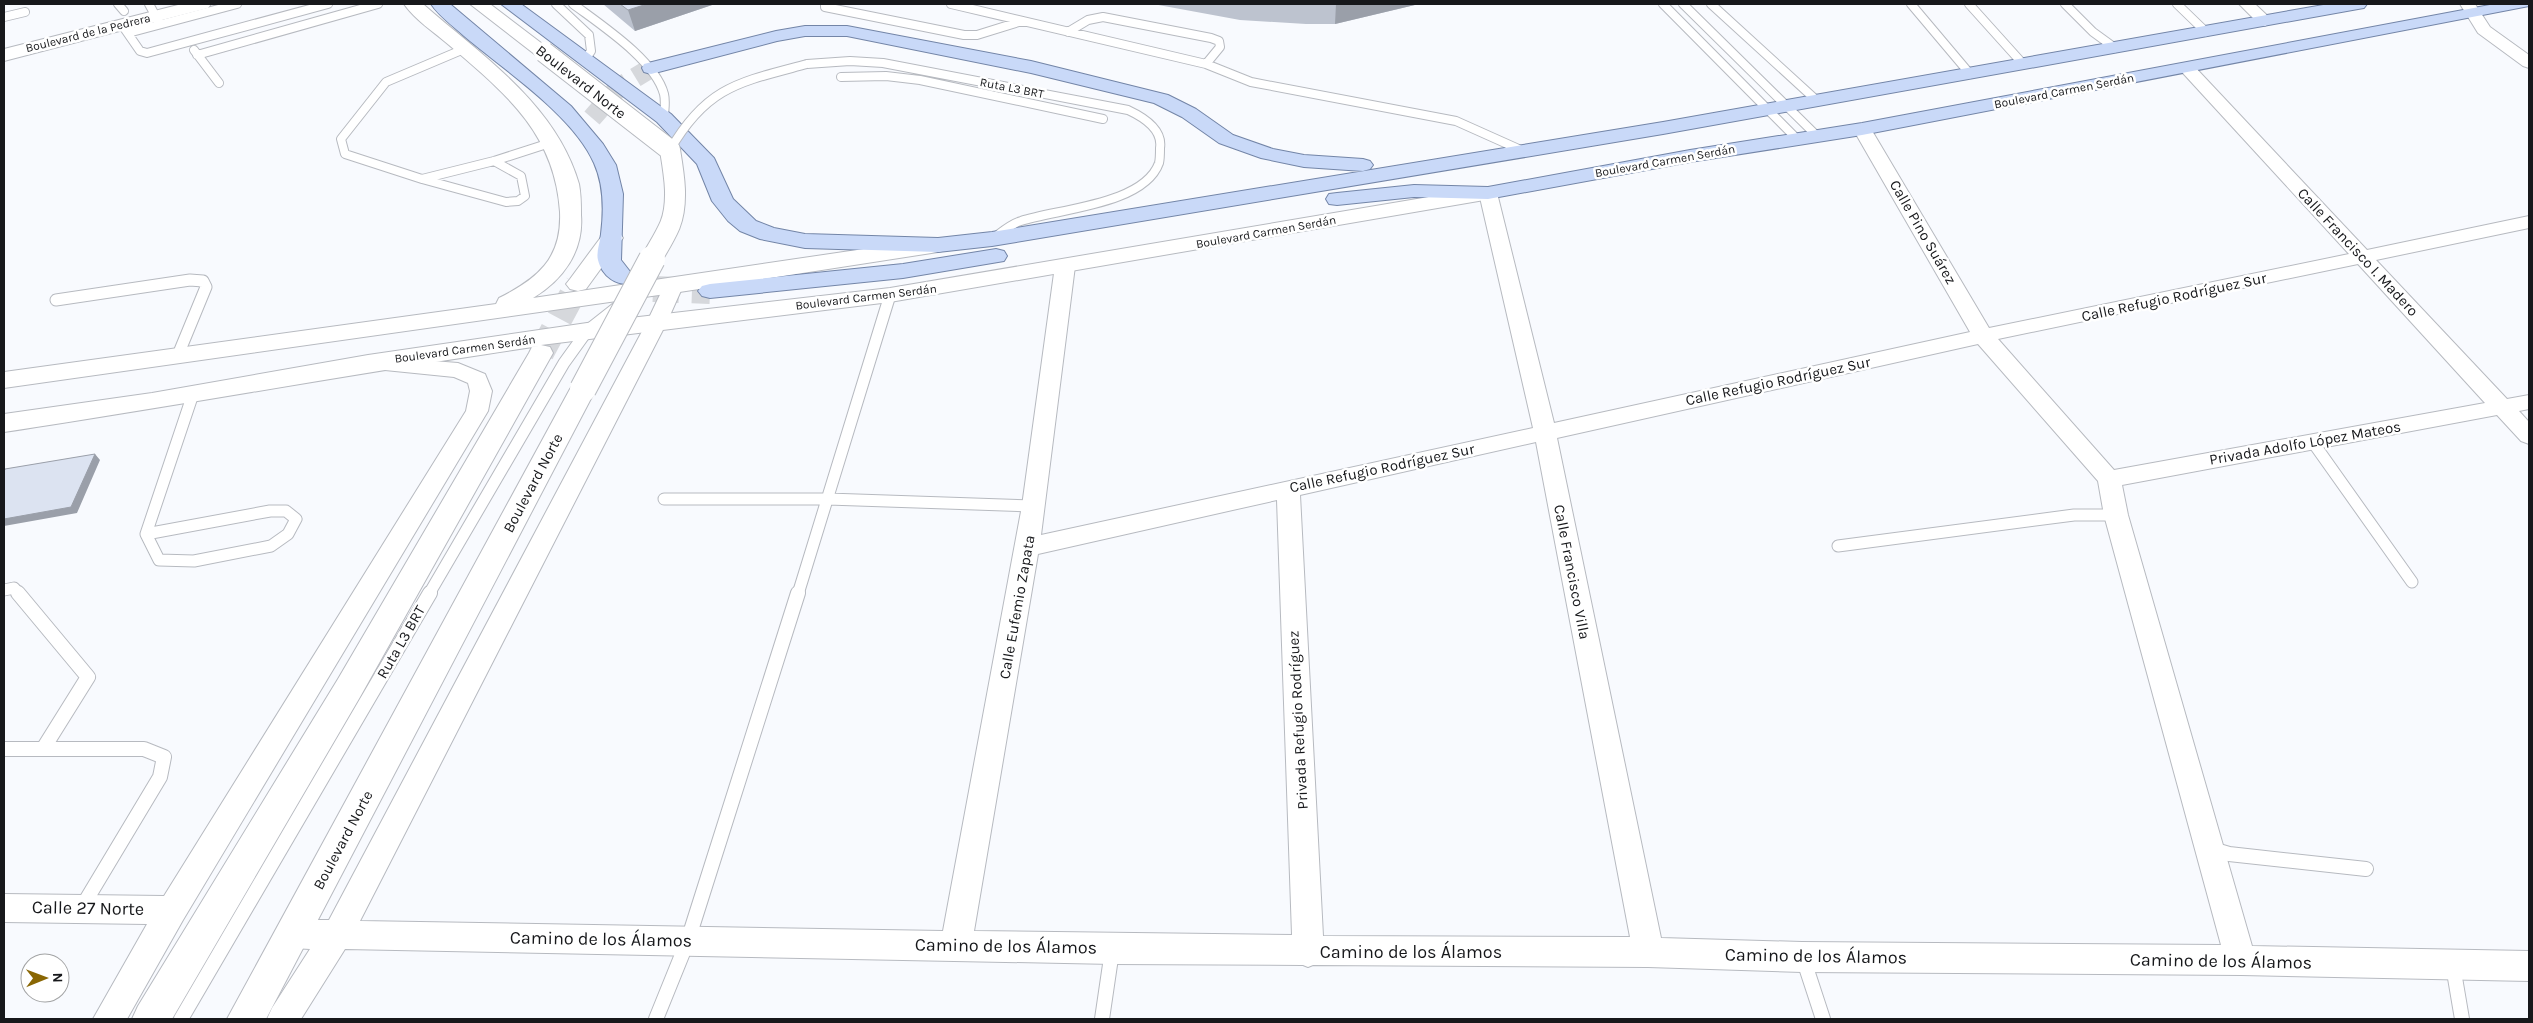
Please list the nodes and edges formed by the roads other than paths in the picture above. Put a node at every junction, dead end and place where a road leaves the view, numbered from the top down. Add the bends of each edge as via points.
1 (202, 4) edge
2 (237, 4) edge
3 (328, 4) edge
4 (378, 4) edge
5 (413, 4) edge
6 (440, 4) edge
7 (479, 4) edge
8 (510, 4) edge
9 (556, 4) edge
10 (573, 4) edge
11 (825, 4) edge
12 (951, 4) edge
13 (1664, 4) edge
14 (1683, 4) edge
15 (1711, 4) edge
16 (1911, 4) edge
17 (1969, 4) edge
18 (2065, 4) edge
19 (2177, 4) edge
20 (2246, 4) edge
21 (2358, 4) edge
22 (2522, 4) edge
23 (2425, 5) dead end
24 (2471, 8) edge
25 (153, 10) edge
26 (25, 12) dead end
27 (4, 17) edge
28 (123, 18) edge
29 (2447, 18) junction
30 (1023, 21) junction
31 (2265, 21) junction
32 (171, 29) dead end
33 (1068, 32) junction
34 (2206, 32) junction
35 (4, 40) edge
36 (185, 41) junction
37 (2115, 48) junction
38 (464, 49) junction
39 (4, 55) edge
40 (197, 55) junction
41 (585, 60) junction
42 (2529, 63) edge
43 (1206, 64) junction
44 (2023, 64) junction
45 (651, 68) tunnel mouth
46 (2187, 68) junction
47 (1970, 74) junction
48 (841, 77) dead end
49 (219, 83) dead end
50 (1815, 99) junction
51 (1776, 106) junction
52 (664, 118) junction
53 (1103, 119) dead end
54 (1663, 128) junction
55 (1862, 129) junction
56 (1817, 136) junction
57 (1798, 140) junction
58 (553, 142) junction
59 (670, 150) junction
60 (1523, 151) junction
61 (1690, 156) junction
62 (494, 161) junction
63 (1420, 166) junction
64 (422, 179) junction
65 (1488, 193) junction
66 (2529, 222) edge
67 (612, 238) junction
68 (992, 239) junction
69 (938, 245) junction
70 (2364, 257) junction
71 (1065, 266) junction
72 (624, 278) dead end
73 (578, 284) tunnel mouth
74 (673, 286) junction
75 (647, 289) junction
76 (710, 291) tunnel mouth
77 (890, 295) junction
78 (56, 300) dead end
79 (490, 311) junction
80 (657, 322) junction
81 (587, 331) junction
82 (1983, 336) junction
83 (541, 353) tunnel mouth
84 (178, 355) junction
85 (368, 364) junction
86 (4, 380) edge
87 (194, 394) junction
88 (2529, 402) edge
89 (2502, 408) junction
90 (4, 423) edge
91 (1545, 432) junction
92 (2529, 436) edge
93 (2312, 441) junction
94 (2109, 478) junction
95 (1288, 488) junction
96 (664, 499) dead end
97 (828, 499) junction
98 (1034, 506) junction
99 (2116, 515) junction
100 (146, 534) junction
101 (1838, 546) dead end
102 (1028, 547) junction
103 (2412, 582) dead end
104 (4, 590) edge
105 (4, 749) edge
106 (43, 749) junction
107 (2210, 848) junction
108 (2366, 869) dead end
109 (82, 907) junction
110 (4, 908) edge
111 (172, 910) junction
112 (293, 934) junction
113 (337, 935) junction
114 (688, 940) junction
115 (956, 945) junction
116 (1112, 949) junction
117 (1308, 952) junction
118 (1648, 952) junction
119 (1802, 957) junction
120 (2241, 960) junction
121 (2453, 966) junction
122 (2529, 966) edge
123 (109, 1019) edge
124 (151, 1019) edge
125 (182, 1019) edge
126 (246, 1019) edge
127 (283, 1019) edge
128 (656, 1019) edge
129 (1102, 1019) edge
130 (1823, 1019) edge
131 (2462, 1019) edge

1 - 25 main road, Boulevard de la Pedrera
2 - 25 lane
3 - 36 lane
4 - 40 lane
5 - 38 main road
6 - 67 main road, Boulevard Norte via 589,127 608,170 614,212
7 - 59 main road, Boulevard Norte, bridge
8 - 41 main road
9 - 41 lane via 589,35 591,51
10 - 52 lane via 633,50 652,73 664,93
11 - 30 lane via 825,7 964,35 977,35
12 - 30 lane
13 - 51 lane
14 - 51 lane
15 - 50 lane
16 - 47 lane
17 - 44 lane
18 - 37 lane via 2093,32
19 - 34 lane
20 - 31 street
21 - 31 main road
22 - 24 main road, Boulevard Carmen Serdán
23 - 29 main road via 2441,11
24 - 29 main road, Boulevard Carmen Serdán
24 - 42 street via 2483,29
25 - 28 main road, Boulevard de la Pedrera
25 - 32 lane
26 - 27 lane
28 - 35 main road, Boulevard de la Pedrera
28 - 36 lane via 140,51 147,53
28 - 39 main road, Boulevard de la Pedrera
29 - 46 main road, Boulevard Carmen Serdán
30 - 33 lane
31 - 34 main road
33 - 43 lane
33 - 43 lane via 1085,20 1103,17 1211,38 1219,41 1220,46
34 - 37 main road
36 - 40 lane
37 - 44 main road
38 - 58 main road via 511,90
38 - 64 lane via 386,82 341,139 346,154
40 - 49 lane
41 - 52 main road
43 - 60 lane via 1251,82 1456,121
44 - 47 main road
45 - 63 main road via 776,36 847,30 1031,67 1161,99 1226,139 1268,154 1325,163
46 - 55 main road, Boulevard Carmen Serdán
46 - 70 street, Calle Francisco I. Madero
47 - 50 main road
48 - 53 lane via 886,76 920,80
50 - 51 main road
51 - 54 main road
51 - 56 lane
51 - 57 lane
52 - 69 main road via 707,162 723,201 748,226 768,234 805,241
54 - 60 main road
54 - 61 main road
55 - 56 main road, Boulevard Carmen Serdán
55 - 82 street, Calle Pino Suárez
56 - 57 main road, Boulevard Carmen Serdán
57 - 61 main road, Boulevard Carmen Serdán
58 - 62 lane
58 - 79 main road via 568,178 572,203 570,232 562,260 549,278 526,294
59 - 68 lane, Ruta L3 BRT, bridge via 690,117 706,102 753,78 807,64 850,61 883,63 1128,110 1150,123 1160,136 1162,152 1158,167 1138,187 1106,200 1020,221
59 - 112 main road, Boulevard Norte, bridge via 676,196 670,226
60 - 63 main road
61 - 65 main road, Boulevard Carmen Serdán
62 - 64 lane
62 - 64 lane via 521,176 525,196 518,201 506,202
63 - 68 main road
65 - 71 main road, Boulevard Carmen Serdán
65 - 76 main road via 1414,191 1356,196 903,271
65 - 91 street, Calle Francisco Villa
66 - 70 street, Calle Refugio Rodríguez Sur
67 - 72 main road, Boulevard Norte via 611,264
67 - 73 main road
68 - 69 main road
69 - 74 main road
70 - 82 street, Calle Refugio Rodríguez Sur
70 - 89 street, Calle Francisco I. Madero
71 - 77 main road, Boulevard Carmen Serdán
71 - 98 street, Calle Eufemio Zapata
74 - 75 main road
74 - 80 street
75 - 79 main road
75 - 81 lane, Ruta L3 BRT via 620,304
77 - 80 main road, Boulevard Carmen Serdán
77 - 97 lane
78 - 84 lane via 190,280 203,281 206,287
79 - 84 main road
80 - 81 main road, Boulevard Carmen Serdán
80 - 113 street
81 - 85 main road, Boulevard Carmen Serdán
81 - 125 lane, Ruta L3 BRT via 558,371
82 - 91 street, Calle Refugio Rodríguez Sur
82 - 94 street, Calle Pino Suárez
83 - 124 main road via 423,562
84 - 86 main road
85 - 87 main road, Boulevard Carmen Serdán
85 - 111 street via 458,370 477,379 481,391 477,411
87 - 90 main road, Boulevard Carmen Serdán
87 - 100 lane
88 - 89 street, Privada Adolfo López Mateos
89 - 92 street, Calle Francisco I. Madero
89 - 93 street, Privada Adolfo López Mateos
91 - 95 street, Calle Refugio Rodríguez Sur
91 - 118 street, Calle Francisco Villa
93 - 94 street, Privada Adolfo López Mateos
93 - 103 lane
94 - 99 street
95 - 102 street, Calle Refugio Rodríguez Sur
95 - 117 street, Privada Refugio Rodríguez
96 - 97 lane
97 - 98 lane
97 - 114 lane
98 - 102 street, Calle Eufemio Zapata
99 - 101 lane via 2074,515
99 - 107 street
100 - 100 lane via 159,560 194,560 271,546 288,534 296,519 286,511 270,511
102 - 115 street, Calle Eufemio Zapata
104 - 106 lane via 14,588 88,677
105 - 106 lane
106 - 109 lane via 144,749 164,757 160,777
107 - 108 lane via 2229,854
107 - 120 street
109 - 110 street, Calle 27 Norte
109 - 111 street, Calle 27 Norte
111 - 123 street
112 - 113 street, Camino de los Álamos
112 - 126 main road, Boulevard Norte
113 - 114 street, Camino de los Álamos
113 - 127 street
114 - 115 street, Camino de los Álamos
114 - 128 lane
115 - 116 street, Camino de los Álamos
116 - 117 street, Camino de los Álamos
116 - 129 lane
117 - 118 street, Camino de los Álamos
118 - 119 street, Camino de los Álamos
119 - 120 street, Camino de los Álamos
119 - 130 lane
120 - 121 street, Camino de los Álamos
121 - 122 street, Camino de los Álamos
121 - 131 lane

